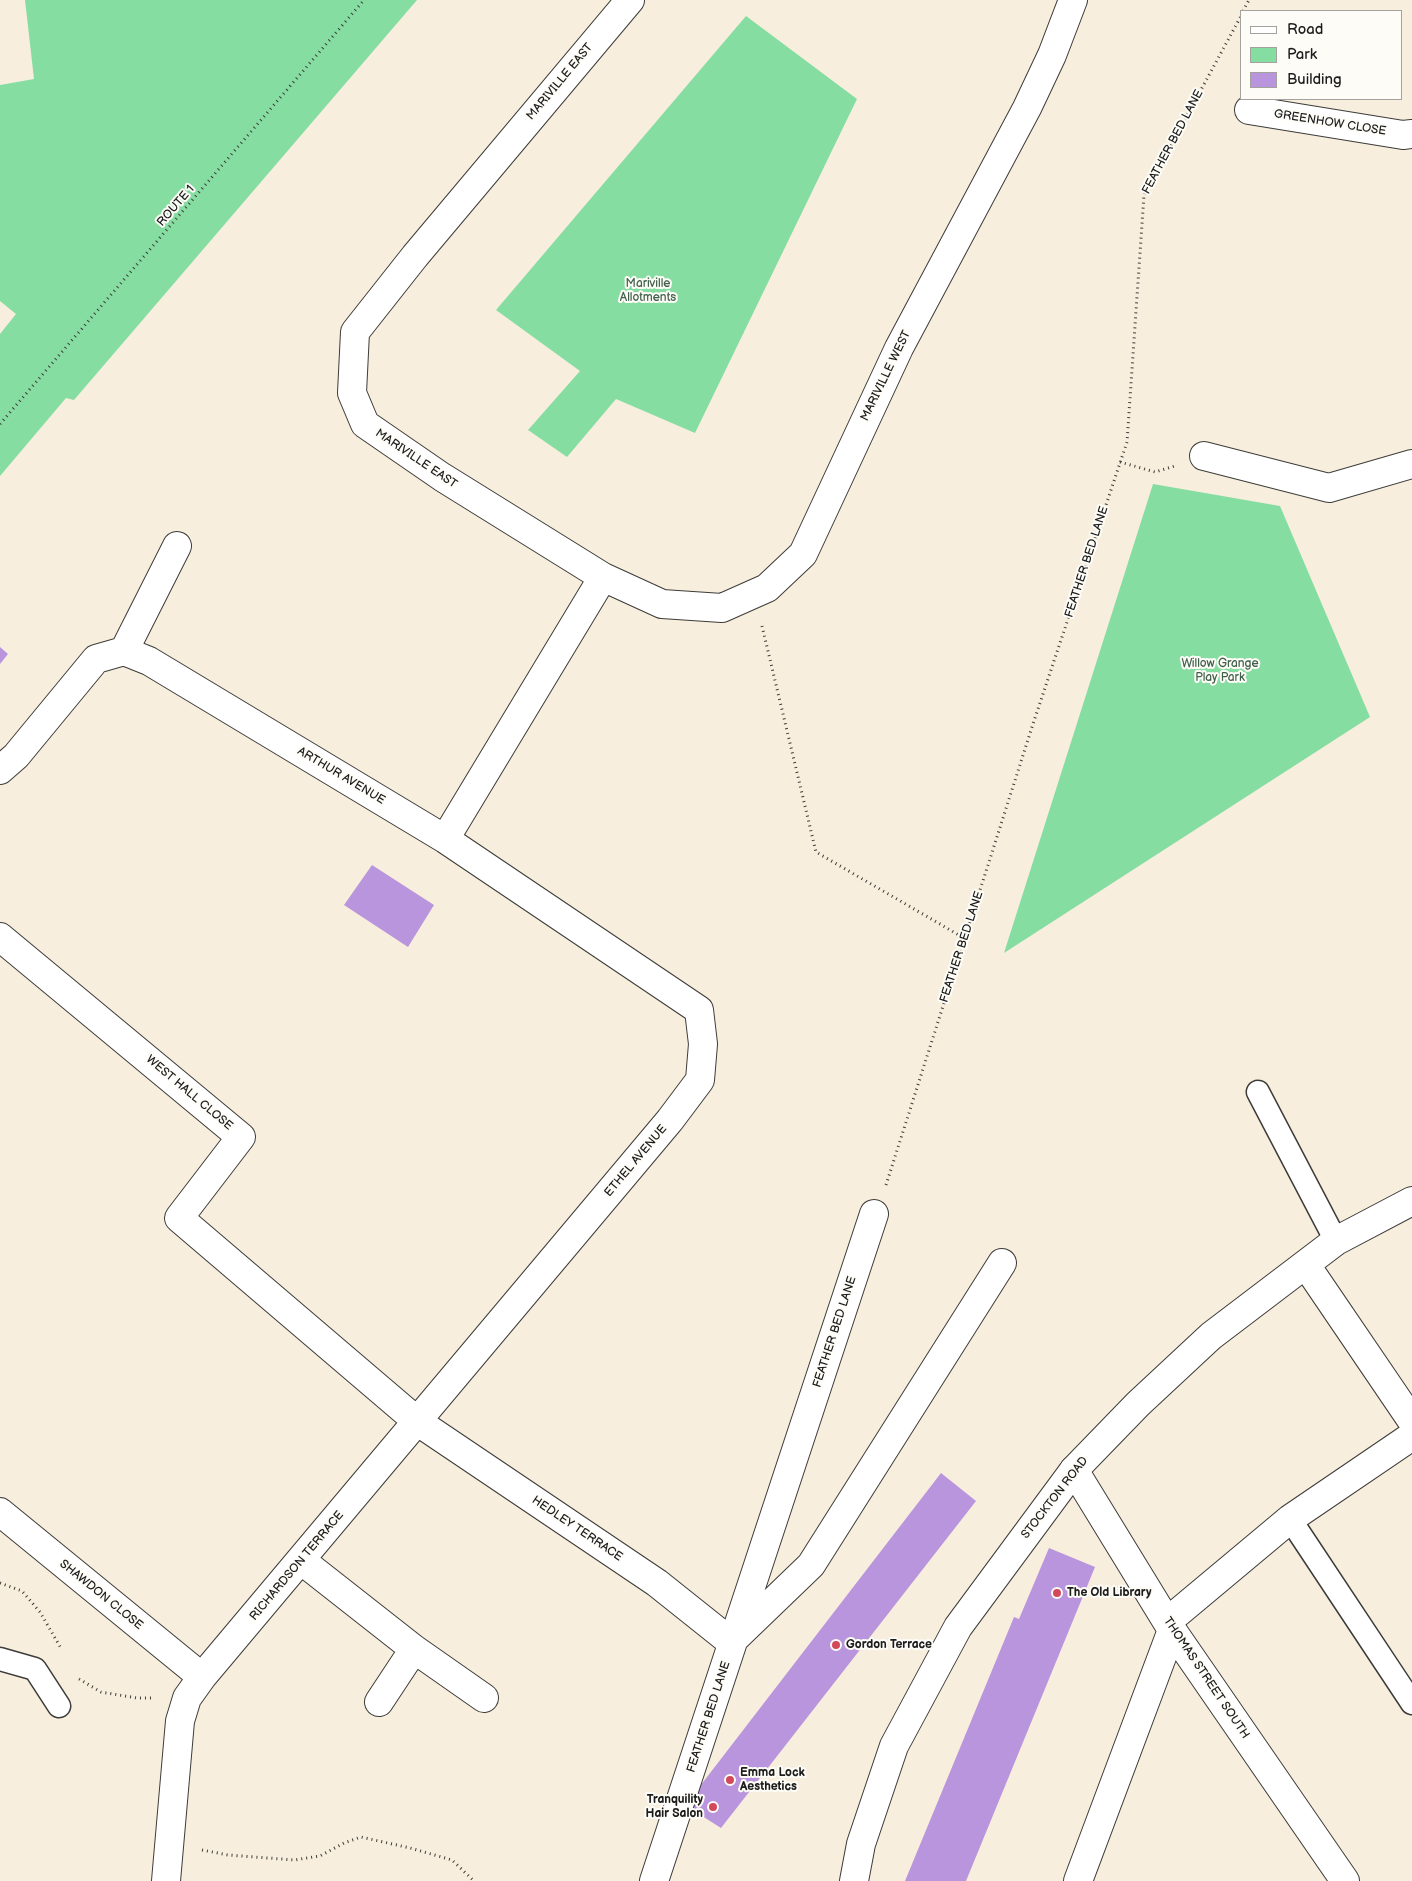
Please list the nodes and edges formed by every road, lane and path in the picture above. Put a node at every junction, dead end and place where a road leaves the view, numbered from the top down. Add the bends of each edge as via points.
1 (364, 0) edge
2 (630, 0) edge
3 (1073, 0) edge
4 (1240, 18) edge
5 (1249, 110) dead end
6 (1412, 134) edge
7 (0, 424) edge
8 (1204, 456) joint
9 (1120, 462) junction
10 (1412, 464) edge
11 (177, 546) dead end
12 (603, 577) junction
13 (754, 594) junction
14 (124, 651) junction
15 (0, 770) edge
16 (445, 839) junction
17 (0, 937) edge
18 (965, 938) junction
19 (699, 1010) joint
20 (1258, 1092) dead end
21 (1412, 1201) edge
22 (874, 1214) joint
23 (1336, 1241) junction
24 (1002, 1263) dead end
25 (1306, 1265) junction
26 (526, 1293) joint
27 (1412, 1421) edge
28 (418, 1422) junction
29 (1412, 1436) edge
30 (1074, 1470) junction
31 (0, 1512) edge
32 (1290, 1519) junction
33 (302, 1561) junction
34 (0, 1583) edge
35 (1170, 1626) junction
36 (732, 1640) junction
37 (414, 1649) junction
38 (64, 1654) dead end
39 (0, 1659) edge
40 (76, 1677) dead end
41 (195, 1688) junction
42 (484, 1698) dead end
43 (379, 1702) dead end
44 (1412, 1703) edge
45 (59, 1706) dead end
46 (169, 1844) junction
47 (166, 1881) edge
48 (474, 1881) edge
49 (654, 1881) edge
50 (854, 1881) edge
51 (1078, 1881) edge
52 (1345, 1881) edge

1 - 7 path, ROUTE 1
2 - 12 street, MARIVILLE EAST via 355,332 352,393 365,424 442,477
3 - 13 street, MARIVILLE WEST via 1027,108 898,348 803,554 767,588
4 - 9 path, FEATHER BED LANE via 1144,196 1127,442
5 - 6 street, GREENHOW CLOSE
8 - 9 path via 1156,472
8 - 10 street via 1329,488
9 - 18 path, FEATHER BED LANE
11 - 14 street
12 - 13 street, MARIVILLE WEST via 662,604 722,608
12 - 16 street
13 - 18 path via 816,852
14 - 15 street via 96,659 16,756
14 - 16 street, ARTHUR AVENUE via 149,661
16 - 19 street, ARTHUR AVENUE
17 - 28 street, WEST HALL CLOSE via 241,1137 179,1218
18 - 22 path, FEATHER BED LANE via 882,1198
19 - 26 street, ETHEL AVENUE via 702,1044 700,1080
20 - 23 lane
21 - 23 street, STOCKTON ROAD
22 - 36 street, FEATHER BED LANE
23 - 25 street, STOCKTON ROAD
24 - 36 street via 811,1565
25 - 27 street
25 - 30 street, STOCKTON ROAD via 1211,1336
26 - 28 street, RICHARDSON TERRACE
28 - 33 street, RICHARDSON TERRACE
28 - 36 street, HEDLEY TERRACE via 657,1583
29 - 32 street
30 - 35 street, THOMAS STREET SOUTH
30 - 50 street, STOCKTON ROAD via 958,1627 921,1695 894,1746 861,1844
31 - 41 street, SHAWDON CLOSE
32 - 35 street
32 - 44 lane
33 - 37 street
33 - 41 street, RICHARDSON TERRACE
34 - 38 path via 22,1591 40,1612
35 - 51 street
35 - 52 street, THOMAS STREET SOUTH
36 - 49 street, FEATHER BED LANE
37 - 42 street
37 - 43 street
39 - 45 lane via 35,1669
40 - 41 path via 101,1692 137,1698
41 - 46 street, RICHARDSON TERRACE via 180,1721
46 - 47 street, RICHARDSON TERRACE
46 - 48 path via 228,1855 294,1860 320,1856 361,1837 452,1860

